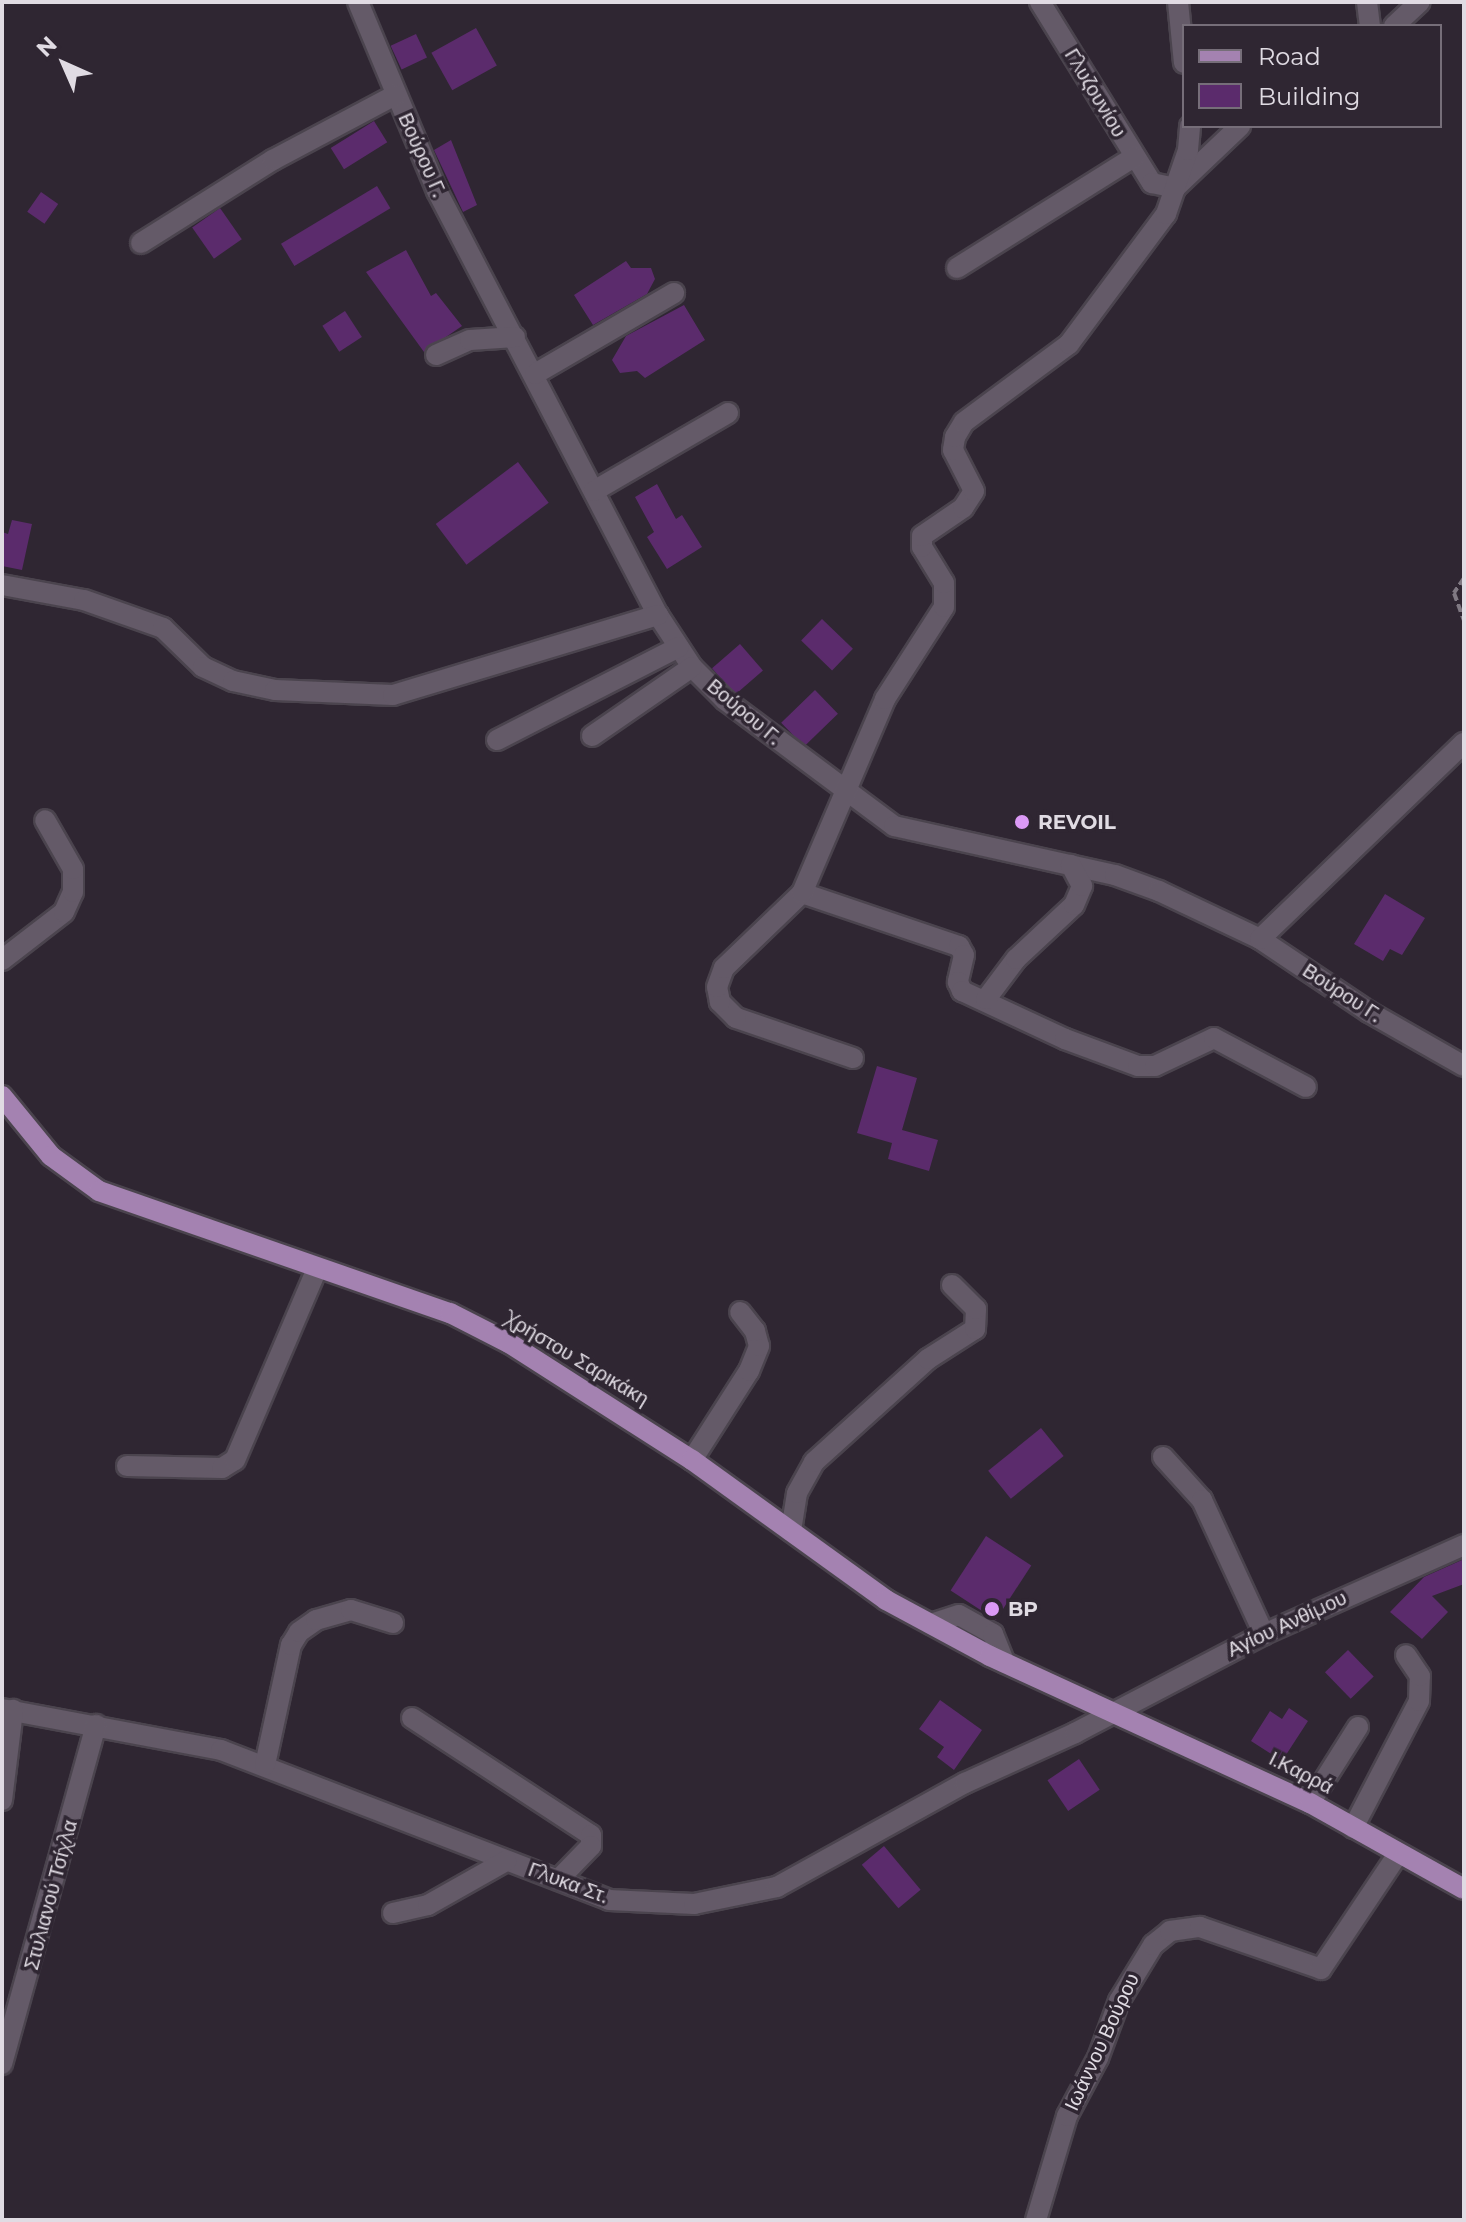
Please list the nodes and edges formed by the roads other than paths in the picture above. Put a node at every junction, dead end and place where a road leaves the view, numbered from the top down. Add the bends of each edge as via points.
1 (358, 2) edge
2 (1040, 2) edge
3 (1178, 2) edge
4 (1367, 2) edge
5 (1420, 2) edge
6 (1370, 24) edge
7 (1396, 24) edge
8 (1182, 43) edge
9 (395, 95) junction
10 (1190, 128) edge
11 (1238, 128) edge
12 (1134, 157) junction
13 (1175, 188) junction
14 (141, 243) dead end
15 (957, 268) dead end
16 (674, 293) dead end
17 (515, 337) junction
18 (436, 355) dead end
19 (535, 374) junction
20 (728, 413) dead end
21 (594, 491) junction
22 (2, 585) edge
23 (658, 615) junction
24 (679, 647) junction
25 (692, 667) junction
26 (592, 736) dead end
27 (497, 740) dead end
28 (1464, 743) edge
29 (844, 794) junction
30 (45, 820) dead end
31 (1071, 865) junction
32 (802, 893) junction
33 (1260, 939) junction
34 (2, 960) edge
35 (986, 999) junction
36 (853, 1058) dead end
37 (1464, 1066) edge
38 (1306, 1087) dead end
39 (2, 1096) edge
40 (317, 1269) junction
41 (952, 1285) dead end
42 (740, 1312) dead end
43 (1163, 1457) dead end
44 (692, 1460) junction
45 (127, 1466) dead end
46 (791, 1531) junction
47 (1464, 1545) edge
48 (393, 1623) dead end
49 (1264, 1634) junction
50 (1406, 1655) dead end
51 (1112, 1709) junction
52 (8, 1710) edge
53 (412, 1718) dead end
54 (96, 1725) junction
55 (1358, 1727) dead end
56 (265, 1765) junction
57 (2, 1800) edge
58 (1310, 1803) junction
59 (1353, 1828) junction
60 (1398, 1854) junction
61 (506, 1861) junction
62 (558, 1880) junction
63 (1464, 1889) edge
64 (393, 1913) dead end
65 (2, 2064) edge
66 (1036, 2220) edge

1 - 9 street, Βούρου Γ.
2 - 12 street, Γλυζουνίου
3 - 8 street
4 - 6 street
5 - 7 street
9 - 14 street via 273,160
9 - 17 street, Βούρου Γ. via 437,191
10 - 13 street
11 - 13 street
12 - 13 street, Γλυζουνίου via 1152,183
12 - 15 street
13 - 29 street via 1166,214 1069,344 964,422 955,437 953,450 974,491 963,508 922,536 922,547 944,583 944,607 885,699
16 - 19 street
17 - 18 street via 470,340
17 - 19 street, Βούρου Γ.
19 - 21 street, Βούρου Γ.
20 - 21 street
21 - 23 street, Βούρου Γ.
22 - 23 street via 84,600 163,628 203,667 233,681 275,690 393,695
23 - 24 street, Βούρου Γ.
24 - 25 street, Βούρου Γ.
24 - 27 street
25 - 26 street
25 - 29 street, Βούρου Γ. via 725,700
28 - 33 street
29 - 31 street, Βούρου Γ. via 875,816 912,832
29 - 32 street
30 - 34 street via 73,869 73,892 64,912
31 - 33 street, Βούρου Γ. via 1159,891
31 - 35 street via 1082,886 1074,905 1016,959
32 - 35 street via 959,946 964,955 959,987
32 - 36 street via 724,968 717,987 720,1002 736,1018
33 - 37 street, Βούρου Γ. via 1369,1012
35 - 38 street via 1065,1039 1138,1066 1171,1062 1214,1038
39 - 40 main road, Χρήστου Σαρικάκη via 51,1156 99,1191
40 - 44 main road, Χρήστου Σαρικάκη via 450,1313 509,1343
40 - 45 street via 235,1460 222,1468
41 - 46 street via 976,1309 975,1329 928,1359 814,1462 797,1493
42 - 44 street via 759,1346 749,1371
43 - 49 street via 1202,1500
44 - 46 main road, Χρήστου Σαρικάκη
46 - 51 main road, Χρήστου Σαρικάκη via 886,1600 1005,1663
47 - 49 street, Αγίου Ανθίμου
48 - 56 street via 351,1610 316,1620 299,1632 291,1645
49 - 51 street, Αγίου Ανθίμου
50 - 59 street via 1420,1676 1419,1701
51 - 58 main road, Ι.Καρρά
51 - 62 street, Γλυκα Στ. via 763,1892 651,1905 609,1900
52 - 54 street, Γλυκα Στ.
52 - 57 street
53 - 62 street via 591,1835 594,1843
54 - 56 street, Γλυκα Στ. via 160,1735
54 - 65 street, Στυλιανού Τσίχλα
55 - 58 street
56 - 61 street, Γλυκα Στ.
58 - 59 main road, Ι.Καρρά
59 - 60 main road, Ι.Καρρά
60 - 63 main road, Ι.Καρρά
60 - 66 street, Ιωάννου Βούρου via 1321,1969 1200,1927 1170,1931 1153,1945 1124,1991 1067,2116
61 - 62 street, Γλυκα Στ.
61 - 64 street via 428,1905

